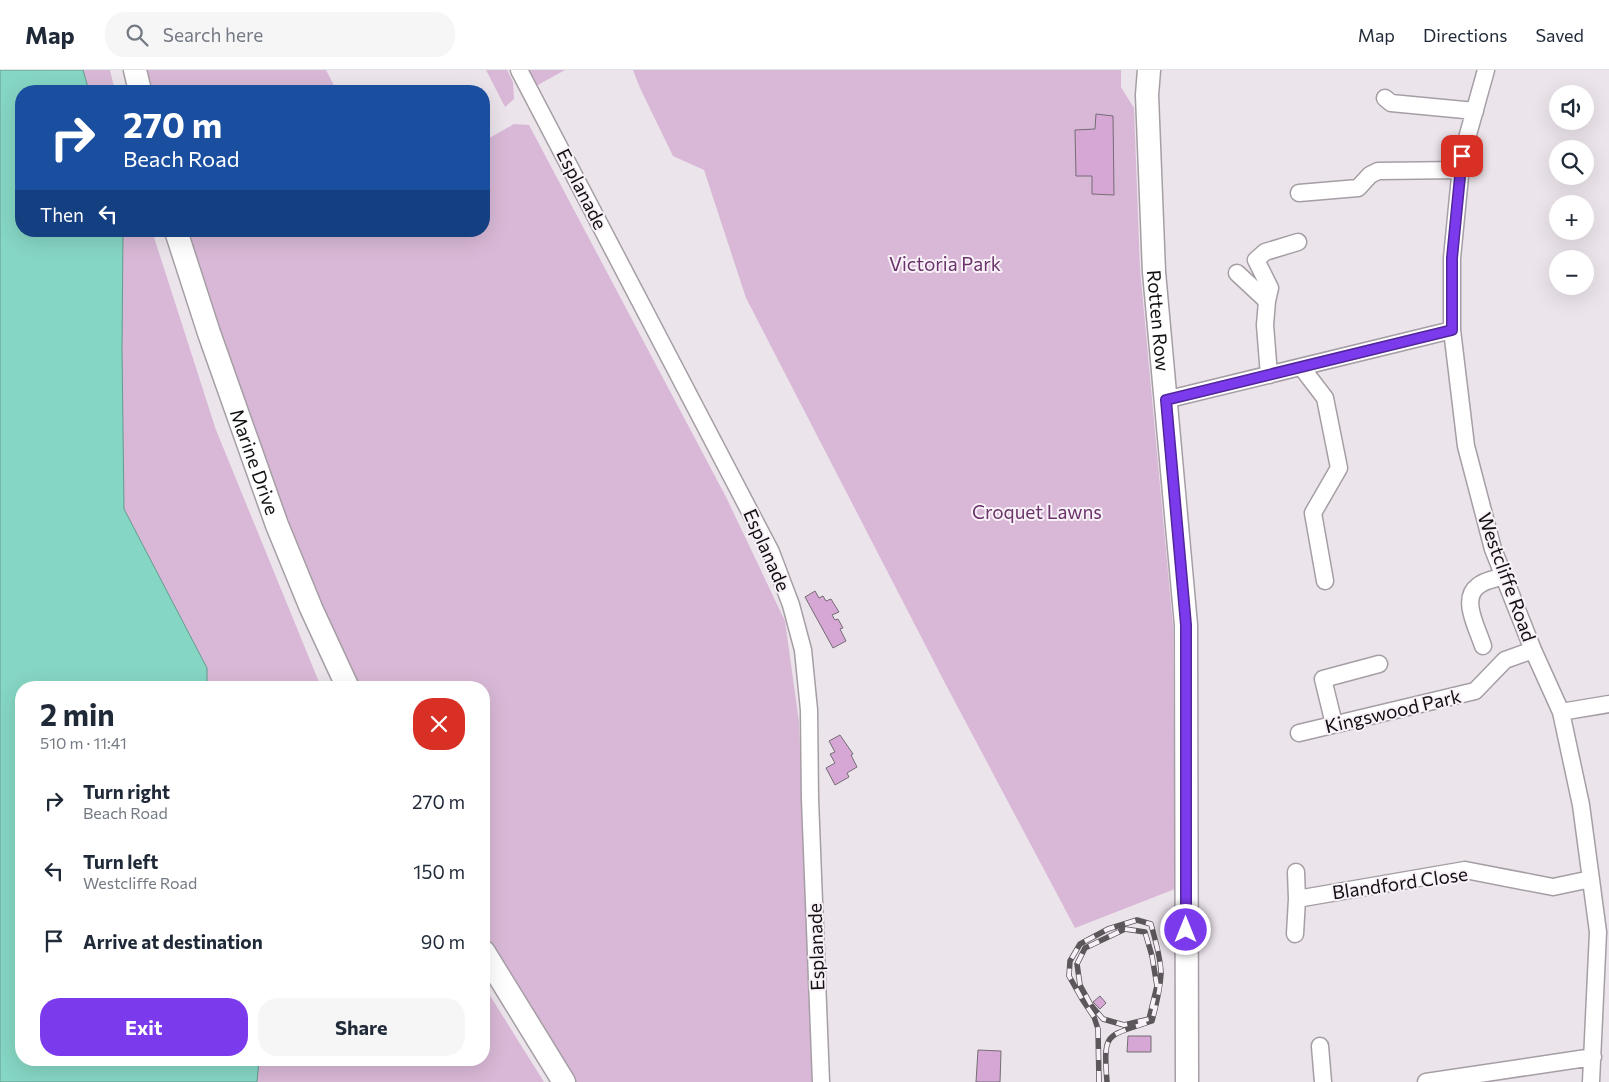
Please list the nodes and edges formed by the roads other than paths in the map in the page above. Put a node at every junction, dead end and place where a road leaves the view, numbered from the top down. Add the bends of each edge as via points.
1 (135, 70) edge
2 (519, 70) edge
3 (1148, 70) edge
4 (1486, 70) edge
5 (139, 85) edge
6 (1385, 98) dead end
7 (1475, 111) junction
8 (1461, 170) junction
9 (1299, 193) dead end
10 (178, 237) edge
11 (1298, 242) dead end
12 (1237, 273) dead end
13 (1267, 301) junction
14 (1452, 330) junction
15 (1302, 368) junction
16 (1269, 376) junction
17 (1166, 400) junction
18 (1504, 576) junction
19 (1325, 581) dead end
20 (1483, 646) dead end
21 (1533, 650) junction
22 (1380, 664) dead end
23 (345, 681) edge
24 (1609, 704) edge
25 (1561, 712) junction
26 (1334, 724) junction
27 (1298, 733) dead end
28 (1296, 872) dead end
29 (1591, 879) junction
30 (1297, 899) junction
31 (1295, 934) dead end
32 (490, 962) edge
33 (1320, 1046) dead end
34 (1592, 1057) junction
35 (564, 1082) edge
36 (822, 1082) edge
37 (1187, 1082) edge
38 (1323, 1082) edge
39 (1426, 1082) edge
40 (1591, 1082) edge

1 - 5 street
2 - 36 street, Esplanade via 771,552 791,605 803,650 809,710
3 - 17 street, Rotten Row via 1154,272
4 - 7 street, Westcliffe Road
6 - 7 street via 1391,103
7 - 8 street, Westcliffe Road
8 - 9 street via 1378,171 1358,188
8 - 14 street, Westcliffe Road via 1452,258
10 - 23 street, Marine Drive via 277,525
11 - 13 street via 1264,252 1256,260 1270,288
12 - 13 street
13 - 16 street via 1265,325
14 - 15 street
14 - 18 street, Westcliffe Road via 1466,446 1493,549
15 - 16 street
15 - 19 street via 1325,398 1339,468 1313,513
16 - 17 street
17 - 37 street, Rotten Row via 1186,625
18 - 20 street via 1479,584 1472,592 1469,603
18 - 21 street, Westcliffe Road
21 - 25 street, Westcliffe Road
21 - 26 street, Kingswood Park via 1505,660 1475,691
22 - 26 street via 1323,679
24 - 25 street
25 - 29 street, Westcliffe Road via 1582,805
26 - 27 street, Kingswood Park
28 - 30 street
29 - 30 street, Blandford Close via 1553,887 1465,870
29 - 34 street, Westcliffe Road via 1598,932
30 - 31 street
32 - 35 street
33 - 38 street
34 - 39 street
34 - 40 street, Westcliffe Road

